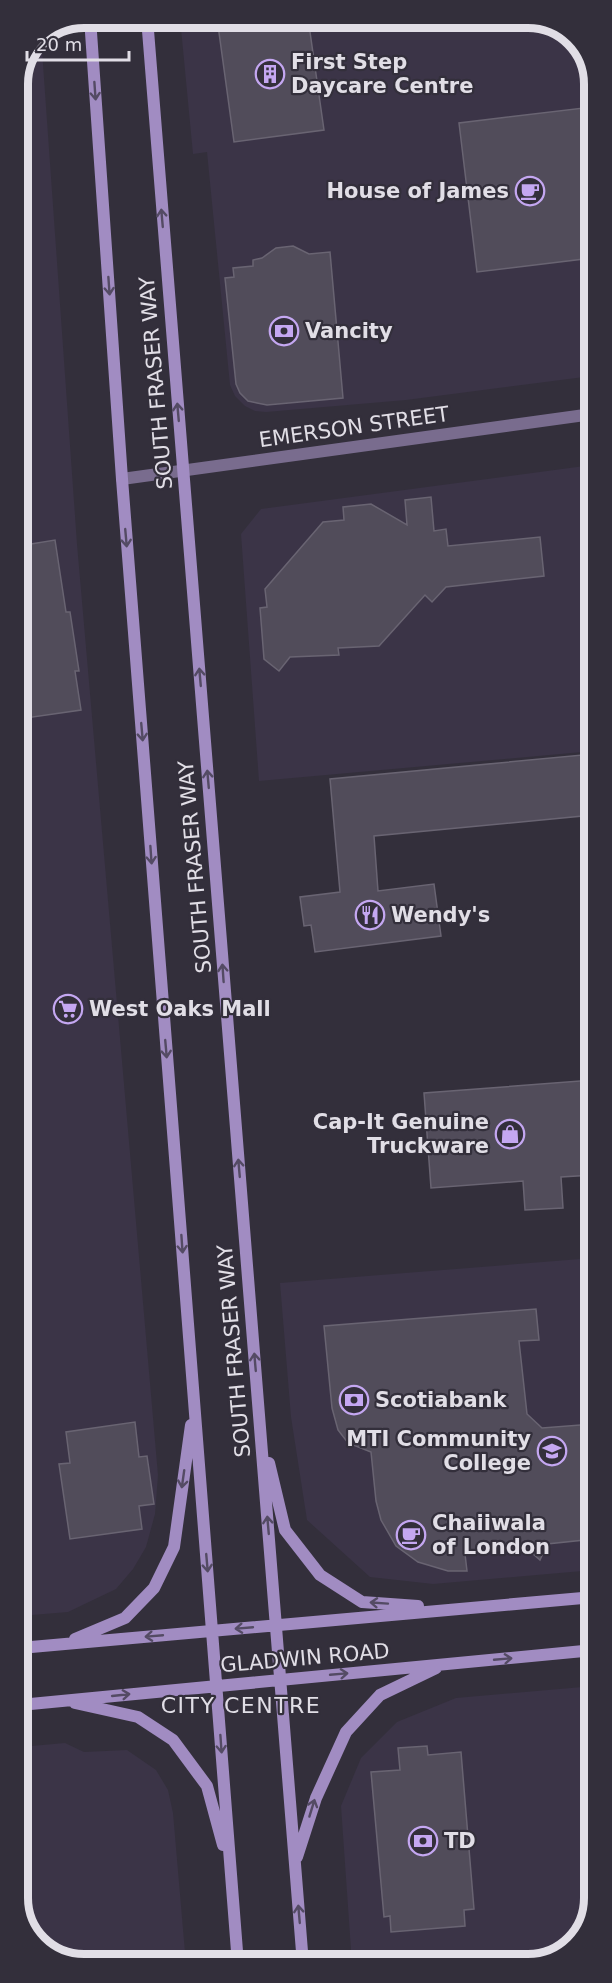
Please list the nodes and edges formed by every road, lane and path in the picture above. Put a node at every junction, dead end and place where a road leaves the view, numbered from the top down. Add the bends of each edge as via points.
1 (91, 28) edge
2 (148, 28) edge
3 (584, 415) edge
4 (183, 470) junction
5 (122, 479) junction
6 (194, 1401) junction
7 (260, 1420) junction
8 (584, 1598) edge
9 (458, 1609) junction
10 (276, 1625) junction
11 (212, 1631) junction
12 (63, 1644) junction
13 (28, 1647) edge
14 (584, 1651) edge
15 (444, 1664) junction
16 (281, 1680) junction
17 (216, 1686) junction
18 (63, 1701) junction
19 (28, 1704) edge
20 (295, 1864) junction
21 (231, 1872) junction
22 (237, 1954) edge
23 (302, 1954) edge

1 -> 5 main road, SOUTH FRASER WAY
4 -> 2 main road, SOUTH FRASER WAY
3 - 4 street, EMERSON STREET
4 - 5 street, EMERSON STREET
7 -> 4 main road, SOUTH FRASER WAY
5 -> 6 main road, SOUTH FRASER WAY
6 -> 11 main road, SOUTH FRASER WAY
6 -> 12 main road via 174,1547 154,1588 125,1618
9 -> 7 main road via 362,1602 320,1575 285,1530
10 -> 7 main road, SOUTH FRASER WAY
8 - 9 main road, GLADWIN ROAD
9 - 10 main road, GLADWIN ROAD
10 -> 11 main road, GLADWIN ROAD
10 - 16 main road, SOUTH FRASER WAY
11 -> 12 main road, GLADWIN ROAD
11 - 17 main road, SOUTH FRASER WAY
12 - 13 main road, GLADWIN ROAD
15 -> 14 main road, GLADWIN ROAD
16 -> 15 main road, GLADWIN ROAD
20 -> 15 main road via 315,1798 346,1732 380,1695
16 - 17 main road, GLADWIN ROAD
16 - 20 main road, SOUTH FRASER WAY
18 -> 17 main road, GLADWIN ROAD
17 -> 21 main road, SOUTH FRASER WAY
18 - 19 main road, GLADWIN ROAD
18 - 21 main road via 138,1717 173,1740 207,1786
23 -> 20 main road, SOUTH FRASER WAY
21 - 22 main road, SOUTH FRASER WAY

